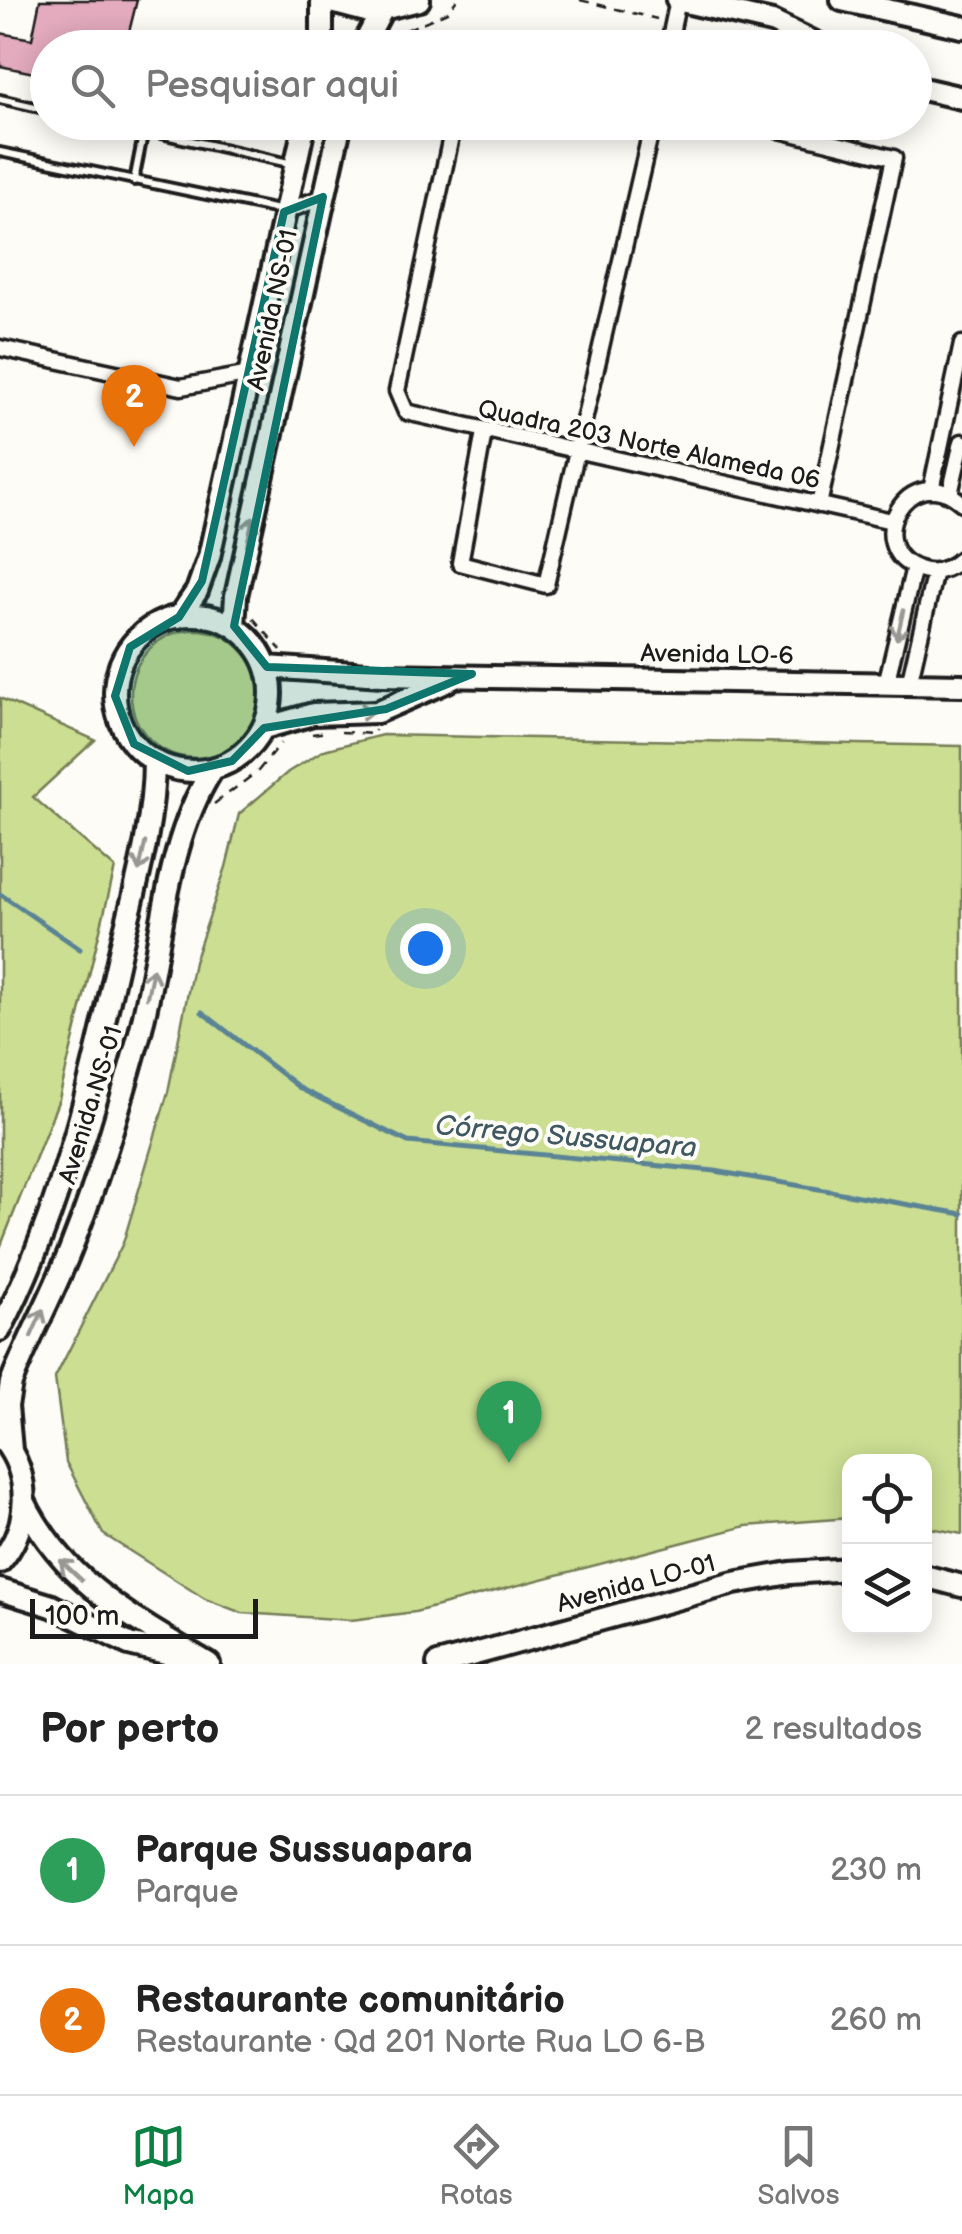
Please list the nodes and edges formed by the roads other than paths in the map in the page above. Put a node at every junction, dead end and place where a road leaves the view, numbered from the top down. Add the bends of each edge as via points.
1 (323, 0) edge
2 (419, 0) edge
3 (677, 0) edge
4 (842, 0) edge
5 (380, 12) junction
6 (962, 27) edge
7 (322, 30) edge
8 (374, 30) edge
9 (671, 30) edge
10 (789, 30) edge
11 (932, 91) edge
12 (962, 98) edge
13 (2, 100) edge
14 (30, 106) edge
15 (0, 111) edge
16 (142, 140) edge
17 (188, 140) edge
18 (301, 140) edge
19 (336, 140) edge
20 (450, 140) edge
21 (649, 140) edge
22 (820, 140) edge
23 (0, 152) edge
24 (295, 164) junction
25 (134, 181) junction
26 (323, 197) junction
27 (284, 212) junction
28 (962, 344) edge
29 (0, 348) edge
30 (250, 374) junction
31 (484, 432) junction
32 (962, 442) edge
33 (579, 453) junction
34 (931, 490) junction
35 (956, 499) edge
36 (819, 505) junction
37 (892, 521) junction
38 (962, 558) edge
39 (914, 567) junction
40 (934, 571) junction
41 (179, 616) junction
42 (234, 626) junction
43 (276, 661) junction
44 (472, 674) junction
45 (886, 684) junction
46 (909, 684) junction
47 (962, 686) edge
48 (264, 728) junction
49 (154, 760) junction
50 (212, 770) junction
51 (0, 1330) edge
52 (6, 1443) edge
53 (24, 1501) junction
54 (0, 1562) edge
55 (842, 1570) edge
56 (932, 1578) edge
57 (962, 1586) edge
58 (0, 1590) edge
59 (210, 1664) edge
60 (438, 1664) edge

1 - 5 street
1 - 7 street
2 - 5 street
3 - 9 street
3 - 10 street
4 - 6 street
5 - 8 street
11 - 12 street
13 - 14 lane
13 - 15 lane
16 - 25 lane
17 - 24 lane
18 - 24 street, Avenida NS-01
19 - 26 street, Avenida NS-01
20 - 31 street, Quadra 203 Norte Alameda 06 via 398,391 400,406 417,418
21 - 33 street
22 - 36 street via 894,158
23 - 25 lane
24 - 27 street, Avenida NS-01
25 - 27 lane
26 - 27 street
42 -> 26 street, Avenida NS-01
27 - 30 street, Avenida NS-01
28 - 34 street
29 - 30 street via 181,387
30 - 41 street, Avenida NS-01 via 209,557
31 - 33 street, Quadra 203 Norte Alameda 06
31 - 33 street via 461,566 546,584
32 - 35 street
33 - 36 street, Quadra 203 Norte Alameda 06
34 - 35 street
34 - 37 street via 908,498
36 - 37 street, Quadra 203 Norte Alameda 06
37 - 39 street via 896,550
38 - 40 street
39 - 40 street
39 -> 45 street
40 - 46 street
41 - 42 street
41 - 49 street via 148,630 118,671 120,722
42 - 43 street
43 - 44 street, Avenida LO-6
43 - 48 street
44 - 45 street, Avenida LO-6
48 -> 44 street via 313,714 377,712
45 - 46 street, Avenida LO-6
46 - 47 street, Avenida LO-6
48 - 50 street via 247,750
49 - 50 street via 188,771
49 -> 51 street, Avenida NS-01 via 148,829 91,1080 58,1188
52 -> 50 street, Avenida NS-01 via 11,1382 72,1245 109,1140 140,1034 182,832
52 - 53 street, Avenida NS-01 via 21,1474
53 - 54 street via 20,1527
59 -> 53 street, Avenida NS-01 via 82,1580 40,1535
55 - 60 street, Avenida LO-01 via 752,1579
56 - 57 street
58 - 59 street via 52,1606 129,1644

